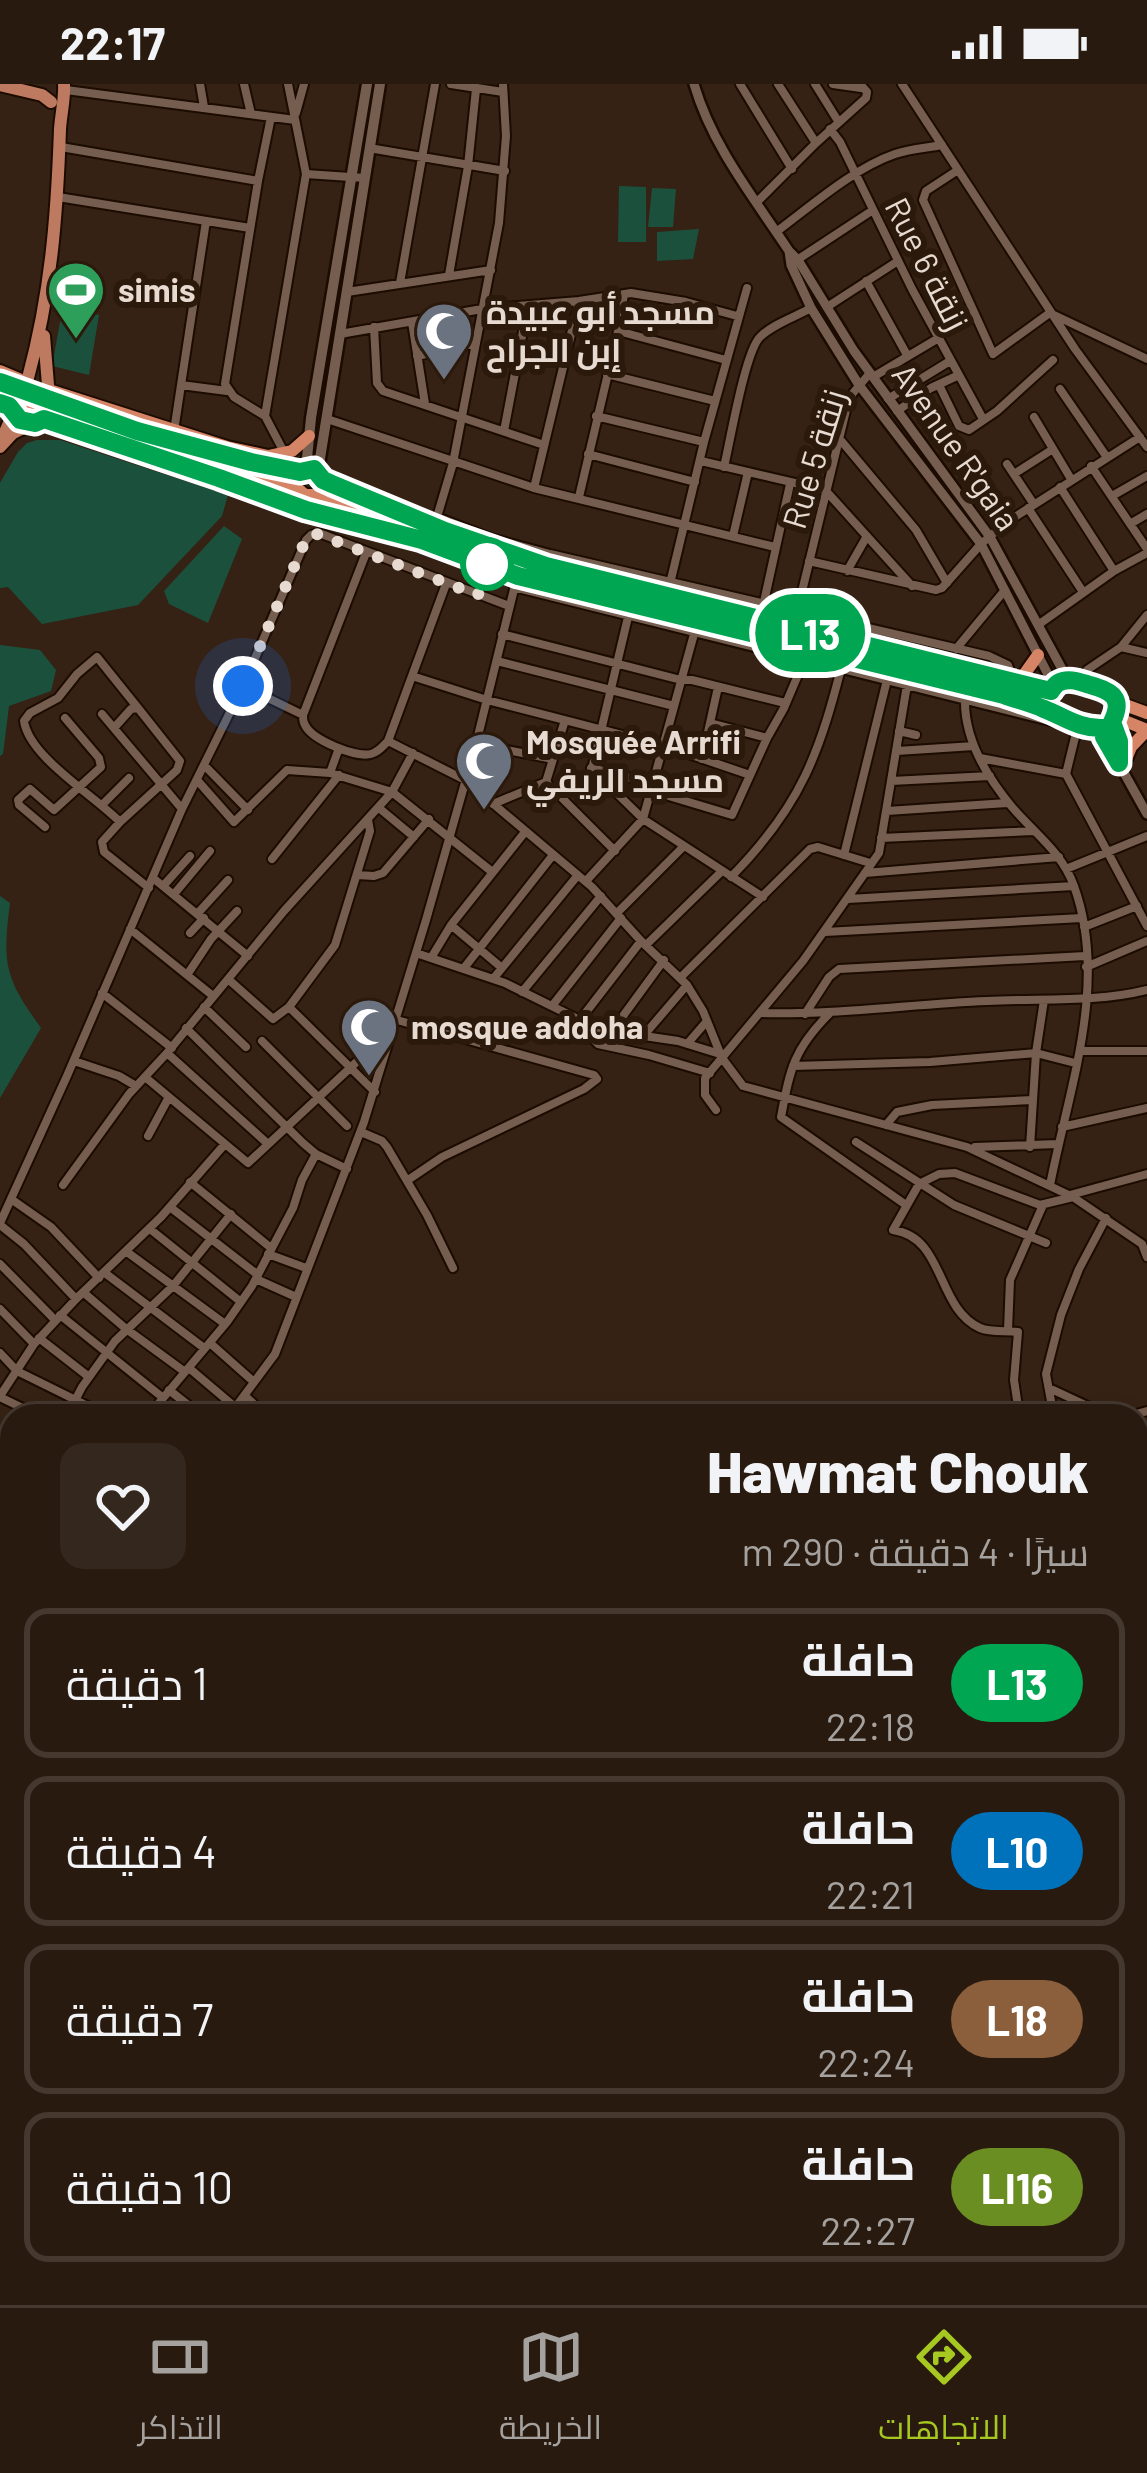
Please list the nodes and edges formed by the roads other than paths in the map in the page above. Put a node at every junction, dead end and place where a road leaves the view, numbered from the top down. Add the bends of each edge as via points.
1 (155, 84) edge
2 (200, 84) edge
3 (244, 84) edge
4 (288, 84) edge
5 (304, 84) edge
6 (367, 84) edge
7 (380, 84) edge
8 (435, 84) edge
9 (451, 84) edge
10 (694, 84) edge
11 (740, 84) edge
12 (778, 84) edge
13 (815, 84) edge
14 (833, 84) edge
15 (902, 84) edge
16 (0, 85) edge
17 (862, 86) edge
18 (503, 88) edge
19 (476, 89) junction
20 (53, 91) edge
21 (157, 100) junction
22 (204, 107) junction
23 (251, 114) junction
24 (271, 117) junction
25 (295, 120) junction
26 (834, 125) junction
27 (60, 141) junction
28 (815, 142) junction
29 (942, 145) junction
30 (369, 148) junction
31 (420, 157) junction
32 (468, 166) junction
33 (792, 169) junction
34 (505, 170) junction
35 (958, 170) junction
36 (305, 174) junction
37 (856, 176) junction
38 (350, 177) junction
39 (365, 178) junction
40 (258, 181) junction
41 (58, 196) junction
42 (757, 202) junction
43 (873, 210) junction
44 (206, 221) junction
45 (250, 228) junction
46 (776, 232) junction
47 (793, 259) junction
48 (898, 261) junction
49 (490, 270) junction
50 (449, 275) junction
51 (866, 281) junction
52 (400, 283) junction
53 (747, 288) dead end
54 (347, 292) junction
55 (624, 293) junction
56 (579, 301) junction
57 (528, 305) junction
58 (827, 307) junction
59 (811, 308) junction
60 (482, 309) junction
61 (1052, 313) junction
62 (737, 316) junction
63 (412, 322) junction
64 (43, 323) junction
65 (374, 327) junction
66 (618, 331) junction
67 (340, 334) junction
68 (938, 339) junction
69 (476, 343) junction
70 (907, 355) junction
71 (1146, 355) edge
72 (417, 356) junction
73 (726, 360) junction
74 (950, 361) junction
75 (1053, 361) dead end
76 (0, 371) edge
77 (607, 374) junction
78 (872, 375) junction
79 (959, 375) junction
80 (15, 381) edge
81 (181, 385) junction
82 (860, 385) junction
83 (939, 385) junction
84 (1060, 389) dead end
85 (52, 391) junction
86 (228, 392) junction
87 (888, 398) junction
88 (715, 400) junction
89 (6, 404) edge
90 (425, 405) junction
91 (897, 411) junction
92 (265, 416) junction
93 (596, 416) junction
94 (47, 417) junction
95 (1034, 417) dead end
96 (461, 418) junction
97 (326, 419) junction
98 (983, 419) junction
99 (29, 423) junction
100 (174, 431) junction
101 (504, 431) junction
102 (309, 436) junction
103 (838, 437) junction
104 (1140, 437) junction
105 (704, 442) junction
106 (0, 445) edge
107 (544, 446) junction
108 (227, 447) junction
109 (1147, 447) edge
110 (1053, 448) junction
111 (285, 454) junction
112 (588, 454) junction
113 (1106, 456) junction
114 (701, 461) junction
115 (251, 462) junction
116 (453, 463) junction
117 (217, 466) junction
118 (1091, 466) junction
119 (724, 467) junction
120 (748, 472) junction
121 (312, 473) junction
122 (1147, 476) edge
123 (1071, 479) junction
124 (695, 482) junction
125 (790, 484) junction
126 (297, 488) junction
127 (534, 488) junction
128 (1060, 488) junction
129 (825, 490) junction
130 (256, 491) junction
131 (313, 495) junction
132 (1112, 496) junction
133 (578, 497) junction
134 (1030, 506) junction
135 (1147, 514) edge
136 (430, 520) junction
137 (685, 523) junction
138 (1130, 524) junction
139 (733, 536) junction
140 (868, 536) junction
141 (422, 540) junction
142 (986, 540) junction
143 (775, 547) junction
144 (1147, 551) edge
145 (366, 554) junction
146 (809, 561) junction
147 (846, 571) junction
148 (1114, 571) junction
149 (516, 581) junction
150 (946, 583) junction
151 (446, 584) junction
152 (912, 586) junction
153 (669, 589) junction
154 (1006, 589) junction
155 (1083, 592) junction
156 (763, 604) junction
157 (509, 606) junction
158 (797, 612) junction
159 (1147, 615) edge
160 (628, 617) junction
161 (760, 620) junction
162 (1038, 625) junction
163 (502, 634) junction
164 (694, 634) junction
165 (1120, 646) junction
166 (956, 650) junction
167 (1147, 653) edge
168 (1038, 655) junction
169 (497, 661) junction
170 (804, 661) junction
171 (842, 663) junction
172 (619, 664) junction
173 (412, 676) junction
174 (681, 680) junction
175 (887, 680) junction
176 (1068, 680) junction
177 (1016, 682) junction
178 (1084, 683) junction
179 (907, 685) junction
180 (243, 686) junction
181 (718, 687) junction
182 (1052, 689) junction
183 (612, 690) junction
184 (966, 693) junction
185 (487, 700) junction
186 (1117, 702) junction
187 (785, 703) junction
188 (674, 706) junction
189 (138, 708) junction
190 (1052, 711) junction
191 (1147, 712) edge
192 (102, 714) dead end
193 (303, 715) junction
194 (64, 718) dead end
195 (565, 720) junction
196 (1071, 722) junction
197 (1110, 722) junction
198 (710, 724) junction
199 (114, 728) junction
200 (601, 728) junction
201 (1147, 730) edge
202 (899, 731) junction
203 (916, 735) dead end
204 (766, 738) junction
205 (388, 741) junction
206 (476, 744) junction
207 (665, 746) junction
208 (974, 746) junction
209 (340, 748) junction
210 (897, 751) junction
211 (413, 753) junction
212 (979, 757) junction
213 (553, 759) junction
214 (702, 759) junction
215 (204, 764) junction
216 (1121, 766) junction
217 (592, 768) junction
218 (334, 774) junction
219 (1066, 774) junction
220 (750, 775) junction
221 (991, 776) junction
222 (129, 778) dead end
223 (197, 780) junction
224 (465, 780) junction
225 (892, 781) junction
226 (546, 782) junction
227 (161, 784) junction
228 (653, 787) junction
229 (77, 788) junction
230 (392, 792) junction
231 (1008, 802) junction
232 (103, 804) junction
233 (494, 804) junction
234 (379, 808) junction
235 (182, 809) junction
236 (248, 810) junction
237 (886, 811) junction
238 (1147, 814) edge
239 (428, 819) junction
240 (643, 819) junction
241 (368, 820) junction
242 (120, 822) junction
243 (45, 827) dead end
244 (1035, 831) junction
245 (525, 832) junction
246 (450, 836) junction
247 (1147, 836) edge
248 (414, 837) junction
249 (881, 838) junction
250 (683, 847) junction
251 (210, 851) dead end
252 (615, 851) junction
253 (1108, 853) junction
254 (553, 855) junction
255 (844, 855) junction
256 (190, 856) dead end
257 (1060, 857) junction
258 (272, 859) dead end
259 (871, 863) junction
260 (1066, 869) junction
261 (491, 872) junction
262 (862, 873) junction
263 (726, 874) junction
264 (357, 875) junction
265 (582, 878) junction
266 (228, 880) dead end
267 (148, 883) junction
268 (164, 885) junction
269 (1074, 886) junction
270 (175, 893) junction
271 (601, 896) junction
272 (763, 897) junction
273 (846, 899) junction
274 (1136, 906) junction
275 (237, 911) dead end
276 (201, 916) junction
277 (619, 916) junction
278 (1083, 923) junction
279 (451, 925) junction
280 (1147, 926) edge
281 (130, 929) junction
282 (219, 931) junction
283 (824, 932) junction
284 (190, 933) dead end
285 (1147, 941) edge
286 (643, 943) junction
287 (480, 948) junction
288 (416, 952) junction
289 (248, 956) junction
290 (431, 958) junction
291 (664, 960) junction
292 (1086, 961) junction
293 (464, 968) junction
294 (502, 968) junction
295 (187, 975) junction
296 (228, 979) junction
297 (493, 979) junction
298 (684, 981) junction
299 (1147, 990) edge
300 (522, 992) junction
301 (102, 993) junction
302 (213, 996) junction
303 (1088, 998) junction
304 (1044, 1000) junction
305 (553, 1006) junction
306 (204, 1007) junction
307 (289, 1007) junction
308 (761, 1013) junction
309 (830, 1013) junction
310 (805, 1014) junction
311 (580, 1020) junction
312 (707, 1021) junction
313 (395, 1024) junction
314 (596, 1027) junction
315 (187, 1028) junction
316 (612, 1031) junction
317 (644, 1035) junction
318 (262, 1041) dead end
319 (688, 1043) junction
320 (246, 1047) dead end
321 (170, 1050) junction
322 (1080, 1051) junction
323 (1147, 1051) edge
324 (1036, 1053) junction
325 (721, 1056) junction
326 (74, 1061) junction
327 (1075, 1064) junction
328 (793, 1066) junction
329 (348, 1068) junction
330 (708, 1075) junction
331 (145, 1077) junction
332 (136, 1087) junction
333 (375, 1092) junction
334 (169, 1097) junction
335 (318, 1097) junction
336 (785, 1097) junction
337 (1034, 1100) junction
338 (1147, 1108) edge
339 (716, 1110) dead end
340 (886, 1125) junction
341 (346, 1126) dead end
342 (286, 1127) junction
343 (1062, 1127) junction
344 (361, 1132) junction
345 (148, 1136) dead end
346 (856, 1142) dead end
347 (225, 1144) junction
348 (1058, 1144) junction
349 (269, 1145) junction
350 (967, 1147) junction
351 (1030, 1147) junction
352 (316, 1154) junction
353 (347, 1169) junction
354 (1147, 1174) edge
355 (408, 1180) junction
356 (190, 1182) junction
357 (919, 1184) junction
358 (1050, 1185) junction
359 (63, 1186) dead end
360 (1072, 1196) junction
361 (10, 1199) junction
362 (906, 1205) junction
363 (1043, 1205) junction
364 (170, 1207) junction
365 (231, 1214) junction
366 (1106, 1218) junction
367 (0, 1224) edge
368 (150, 1229) junction
369 (1029, 1236) junction
370 (212, 1240) junction
371 (1144, 1243) edge
372 (1046, 1244) dead end
373 (269, 1251) junction
374 (127, 1252) junction
375 (1147, 1257) edge
376 (191, 1263) junction
377 (0, 1264) edge
378 (307, 1268) junction
379 (453, 1268) dead end
380 (102, 1275) junction
381 (257, 1277) junction
382 (173, 1286) junction
383 (80, 1295) junction
384 (296, 1297) junction
385 (241, 1302) junction
386 (150, 1307) junction
387 (0, 1310) edge
388 (58, 1318) junction
389 (225, 1324) junction
390 (125, 1328) junction
391 (1008, 1330) junction
392 (37, 1341) junction
393 (207, 1346) junction
394 (106, 1352) junction
395 (0, 1353) edge
396 (187, 1370) junction
397 (17, 1371) junction
398 (89, 1377) junction
399 (254, 1382) junction
400 (1048, 1387) junction
401 (166, 1393) junction
402 (0, 1396) edge
403 (245, 1396) junction
404 (76, 1400) junction
405 (74, 1404) edge
406 (84, 1404) edge
407 (157, 1404) edge
408 (183, 1404) edge
409 (223, 1404) edge
410 (238, 1404) edge
411 (254, 1404) edge
412 (1018, 1404) edge
413 (1051, 1404) edge
414 (1084, 1404) edge

1 - 21 street
2 - 22 street
3 - 23 street
4 - 25 street
5 - 25 street
6 - 38 main road
7 - 30 main road
8 - 31 street
9 - 19 street
10 - 42 street, Avenue R'gaia
11 - 33 street
12 - 28 street
13 - 26 street, Rue 6 زنقة
14 - 17 street
15 - 29 street
16 - 20 main road
17 - 26 street via 864,100
18 - 19 street
18 - 34 street
19 - 32 street
20 - 21 street
20 - 27 main road
21 - 22 street
22 - 23 street
23 - 24 street
24 - 25 street
24 - 40 street
25 - 36 street
26 - 28 street
26 - 37 street, Rue 6 زنقة
27 - 40 street
27 - 41 main road
28 - 33 street
29 - 35 street
29 - 37 street via 896,153
30 - 31 street
30 - 39 main road
31 - 32 street
31 - 52 street
32 - 34 street
32 - 50 street
33 - 42 street
34 - 49 street
35 - 61 street
35 - 61 street via 923,200 993,354
36 - 38 street
36 - 92 street
37 - 43 street, Rue 6 زنقة
37 - 46 street
38 - 39 street
38 - 102 main road
39 - 54 main road
40 - 45 street
41 - 44 street
41 - 64 main road
42 - 46 street, Avenue R'gaia
43 - 47 street
43 - 48 street, Rue 6 زنقة
44 - 45 street
44 - 81 street
45 - 86 street
46 - 47 street, Avenue R'gaia
47 - 58 street, Avenue R'gaia
47 - 59 street, Avenue R'gaia
48 - 51 street
48 - 68 street, Rue 6 زنقة
49 - 50 street
49 - 60 street
50 - 52 street
51 - 58 street
51 - 70 street
52 - 54 street
53 - 62 street
54 - 67 main road
55 - 56 street
55 - 62 street
55 - 66 street
56 - 57 street
56 - 107 street
57 - 60 street
57 - 101 street
58 - 78 street, Avenue R'gaia
59 - 82 street, Avenue R'gaia
59 - 119 street via 756,341
60 - 63 street
60 - 69 street
61 - 71 street
61 - 104 street
62 - 73 street
63 - 65 street
63 - 72 street
64 - 80 main road
64 - 85 main road
65 - 67 street
65 - 90 street via 379,387
66 - 73 street
66 - 77 street
67 - 97 main road
68 - 70 street, Rue 5 زنقة
68 - 74 street, Rue 6 زنقة
69 - 72 street
69 - 96 street
70 - 78 street, Rue 5 زنقة
72 - 90 street
73 - 88 street
74 - 79 street, Rue 6 زنقة
74 - 87 street
75 - 98 street
76 - 80 highway
77 - 88 street
77 - 93 street
78 - 82 street, Rue 5 زنقة
78 - 87 street, Avenue R'gaia
79 - 83 street
79 - 98 street, Rue 6 زنقة
80 - 85 main road via 43,380
80 - 89 main road, bridge
80 - 115 highway via 137,431
81 - 86 street
81 - 100 street
82 - 103 street, Rue 5 زنقة
82 - 142 street, Avenue R'gaia
83 - 91 street
83 - 98 street via 964,430
84 - 113 street
85 - 94 main road, bridge
85 - 100 highway
86 - 92 street
87 - 91 street, Avenue R'gaia
88 - 105 street
89 - 99 main road
89 - 106 main road
89 - 117 highway
90 - 96 street
91 - 142 street, Avenue R'gaia
92 - 111 street
93 - 105 street
93 - 112 street
94 - 99 main road
94 - 130 highway
95 - 110 street
96 - 101 street
96 - 116 street
97 - 116 street
97 - 121 main road
99 - 106 main road
100 - 108 highway
101 - 107 street
102 - 111 highway
102 - 121 main road
103 - 129 street, Rue 5 زنقة
103 - 150 street via 916,530
104 - 109 street
104 - 113 street
105 - 114 street
107 - 127 street
108 - 111 highway
108 - 115 highway
110 - 123 street
110 - 134 street via 1011,469
112 - 124 street
112 - 133 street
113 - 118 street
114 - 119 street
114 - 124 street
115 - 121 highway
116 - 127 street
116 - 136 street
117 - 126 highway
117 - 130 highway
118 - 123 street
118 - 132 street
119 - 120 street
120 - 125 street
120 - 139 street
121 - 126 highway via 296,477
121 - 131 highway via 321,490
121 - 136 highway
122 - 132 street
123 - 128 street
124 - 137 street
125 - 129 street
125 - 143 street
126 - 131 highway
127 - 133 street
128 - 134 street
128 - 148 street
129 - 140 street
129 - 146 street, Rue 5 زنقة
130 - 141 highway
131 - 141 highway
132 - 138 street
133 - 137 street
134 - 142 street
134 - 155 street
135 - 138 street
136 - 153 highway via 546,566
137 - 139 street
137 - 153 street
138 - 144 street
139 - 143 street
140 - 147 street
140 - 152 street
141 - 149 highway
142 - 150 street
142 - 154 street, Avenue R'gaia
142 - 162 street, Avenue R'gaia
143 - 156 street
144 - 148 street
145 - 151 street
145 - 180 street via 319,533 306,540
145 - 193 street
146 - 147 street
146 - 158 street, Rue 5 زنقة
147 - 152 street
148 - 155 street
149 - 157 street
149 - 160 street
149 - 171 highway
150 - 152 street via 930,591
151 - 157 street
151 - 173 street
153 - 156 street
153 - 161 highway
154 - 166 street
154 - 168 street, Avenue R'gaia
155 - 162 street
156 - 158 street
156 - 161 street
157 - 163 street
158 - 166 street
159 - 165 street
160 - 164 street
160 - 172 street
161 - 177 highway
162 - 176 street, Avenue R'gaia
163 - 169 street
163 - 172 street
164 - 170 street
164 - 174 street
165 - 167 street
165 - 178 street via 1087,670
166 - 177 street via 999,659
168 - 177 highway
168 - 182 street, Avenue R'gaia
169 - 183 street
169 - 185 street
170 - 171 street
170 - 187 street
171 - 175 street
171 - 184 highway
171 - 263 street via 802,785 766,840
172 - 174 street
172 - 183 street
173 - 185 street
173 - 205 street
174 - 181 street
174 - 188 street
175 - 179 street
175 - 255 street
176 - 178 highway
176 - 182 highway
177 - 182 highway
178 - 186 highway
179 - 184 street
179 - 202 street
180 - 193 street
180 - 215 street
181 - 187 street
181 - 198 street
182 - 190 highway
183 - 188 street
183 - 200 street
184 - 190 highway
184 - 196 street
184 - 208 street
185 - 195 street
185 - 206 street
186 - 191 highway
186 - 197 highway
187 - 204 street
188 - 207 street
189 - 199 street
189 - 227 street via 180,761
189 - 229 street via 98,657 58,698 30,713 26,734
190 - 196 highway
192 - 199 street
193 - 209 street via 310,732
194 - 229 street via 101,766
195 - 200 street
195 - 213 street
196 - 197 highway
196 - 219 street
197 - 201 highway
197 - 216 street via 1104,737
198 - 204 street
198 - 214 street
199 - 227 street
200 - 207 street
200 - 217 street
201 - 216 highway
202 - 203 street
202 - 210 street
204 - 220 street
205 - 209 street via 365,755
205 - 211 street
206 - 213 street
206 - 224 street
207 - 214 street
207 - 228 street
208 - 210 street
208 - 212 street
209 - 218 street
210 - 225 street
211 - 224 street
211 - 230 street
212 - 219 street
212 - 221 street
213 - 226 street
214 - 220 street
215 - 223 street
215 - 236 street
216 - 238 street
217 - 228 street
217 - 240 street
218 - 230 street
218 - 236 street via 287,770
218 - 258 street
219 - 253 street
220 - 228 street via 731,816
221 - 225 street
221 - 231 street
222 - 232 street
223 - 235 street
223 - 236 street via 233,822
224 - 233 street
224 - 246 street
225 - 237 street
226 - 233 street
226 - 252 street
227 - 235 street
227 - 242 street
228 - 240 street
229 - 232 street
229 - 243 street via 54,810 30,789 18,800
230 - 234 street
230 - 239 street
231 - 237 street
231 - 244 street
232 - 242 street
233 - 245 street
234 - 241 street
234 - 248 street
235 - 267 street
237 - 249 street
239 - 246 street
239 - 248 street
240 - 250 street
240 - 252 street
241 - 264 street
241 - 289 street
242 - 267 street via 101,849
244 - 249 street
244 - 257 street
245 - 254 street
245 - 261 street
246 - 261 street
246 - 288 street
247 - 253 street
248 - 264 street via 383,872
249 - 259 street
250 - 263 street
250 - 277 street
251 - 270 street
252 - 265 street
253 - 260 street
253 - 274 street
254 - 265 street
254 - 287 street
255 - 259 street
255 - 272 street via 813,848
256 - 268 street
257 - 260 street
257 - 262 street
259 - 262 street
260 - 269 street
261 - 279 street
262 - 273 street
263 - 272 street
263 - 286 street
264 - 307 street via 335,945
265 - 271 street
265 - 294 street
266 - 276 street
267 - 268 street
267 - 281 street
268 - 270 street
269 - 273 street
269 - 278 street
270 - 276 street
271 - 277 street
271 - 300 street
272 - 298 street
273 - 283 street
274 - 278 street
274 - 280 street
275 - 282 street
276 - 282 street
276 - 284 street
277 - 286 street
277 - 305 street
278 - 283 street
278 - 292 street
279 - 287 street
279 - 290 street
281 - 295 street
281 - 301 street
282 - 289 street
282 - 295 street
283 - 308 street
285 - 292 street
286 - 291 street
286 - 311 street
287 - 293 street
287 - 294 street
288 - 290 street
288 - 313 street
289 - 296 street
290 - 293 street
291 - 298 street
291 - 316 street
292 - 303 street
292 - 310 street via 838,969
293 - 297 street
294 - 297 street
295 - 302 street
296 - 302 street
296 - 307 street via 274,1019
297 - 300 street
298 - 312 street
298 - 317 street
299 - 303 street
300 - 305 street
301 - 321 street
301 - 326 street
302 - 306 street
303 - 304 street
303 - 322 street
304 - 309 street
304 - 324 street
305 - 311 street
306 - 315 street
306 - 320 street
307 - 329 street
308 - 310 street
308 - 325 street
309 - 310 street
309 - 328 street
311 - 314 street
312 - 319 street
312 - 325 street
313 - 329 street
313 - 333 street
313 - 355 street via 596,1078
314 - 316 street
314 - 330 street via 598,1044
315 - 321 street
315 - 342 street
316 - 317 street
317 - 319 street
318 - 335 street
319 - 325 street
321 - 331 street
321 - 349 street
322 - 323 street
322 - 327 street
324 - 327 street
324 - 328 street
324 - 337 street
325 - 330 street
325 - 336 street via 745,1087
326 - 332 street
326 - 361 street
327 - 343 street
328 - 336 street
329 - 333 street
329 - 335 street
330 - 339 street via 705,1095
331 - 332 street
331 - 334 street
332 - 359 street
333 - 344 street
334 - 345 street
334 - 347 street
335 - 341 street
335 - 342 street
336 - 340 street
336 - 362 street via 782,1119
337 - 340 street via 932,1105 897,1112
337 - 351 street
338 - 343 street
340 - 350 street
342 - 349 street
342 - 352 street
343 - 348 street
344 - 353 street
344 - 355 street via 387,1147
346 - 357 street
347 - 349 street via 248,1163
347 - 356 street
348 - 351 street
348 - 358 street
350 - 351 street
350 - 358 street
352 - 353 street
352 - 373 street
353 - 378 street
354 - 360 street
355 - 379 street
356 - 364 street
356 - 365 street
357 - 362 street
357 - 363 street via 955,1173
357 - 369 street
358 - 360 street
360 - 363 street
360 - 366 street
361 - 367 street
361 - 380 street
362 - 391 street via 892,1230 926,1247 975,1325
363 - 369 street
364 - 368 street
364 - 370 street
365 - 370 street
365 - 373 street
366 - 371 street
366 - 400 street via 1066,1303
367 - 383 street
368 - 374 street
368 - 376 street
369 - 372 street
369 - 391 street via 1008,1287
370 - 376 street
370 - 381 street
371 - 375 street
373 - 378 street
373 - 381 street
374 - 380 street
374 - 382 street
376 - 382 street
376 - 385 street
377 - 388 street
378 - 384 street
380 - 383 street
380 - 386 street
381 - 384 street
381 - 385 street
382 - 386 street
382 - 389 street
383 - 388 street
383 - 390 street
384 - 399 street via 275,1354
385 - 389 street
386 - 390 street
386 - 393 street
387 - 392 street
388 - 392 street
388 - 394 street
389 - 393 street
390 - 394 street
390 - 396 street
391 - 412 street via 1020,1334
392 - 397 street
392 - 398 street
393 - 396 street
393 - 399 street
394 - 398 street
394 - 401 street
395 - 397 street
396 - 401 street
396 - 409 street
397 - 402 street
397 - 404 street
398 - 404 street
399 - 403 street
400 - 413 street
400 - 414 street
401 - 407 street
401 - 408 street
403 - 410 street
403 - 411 street
404 - 405 street
404 - 406 street

